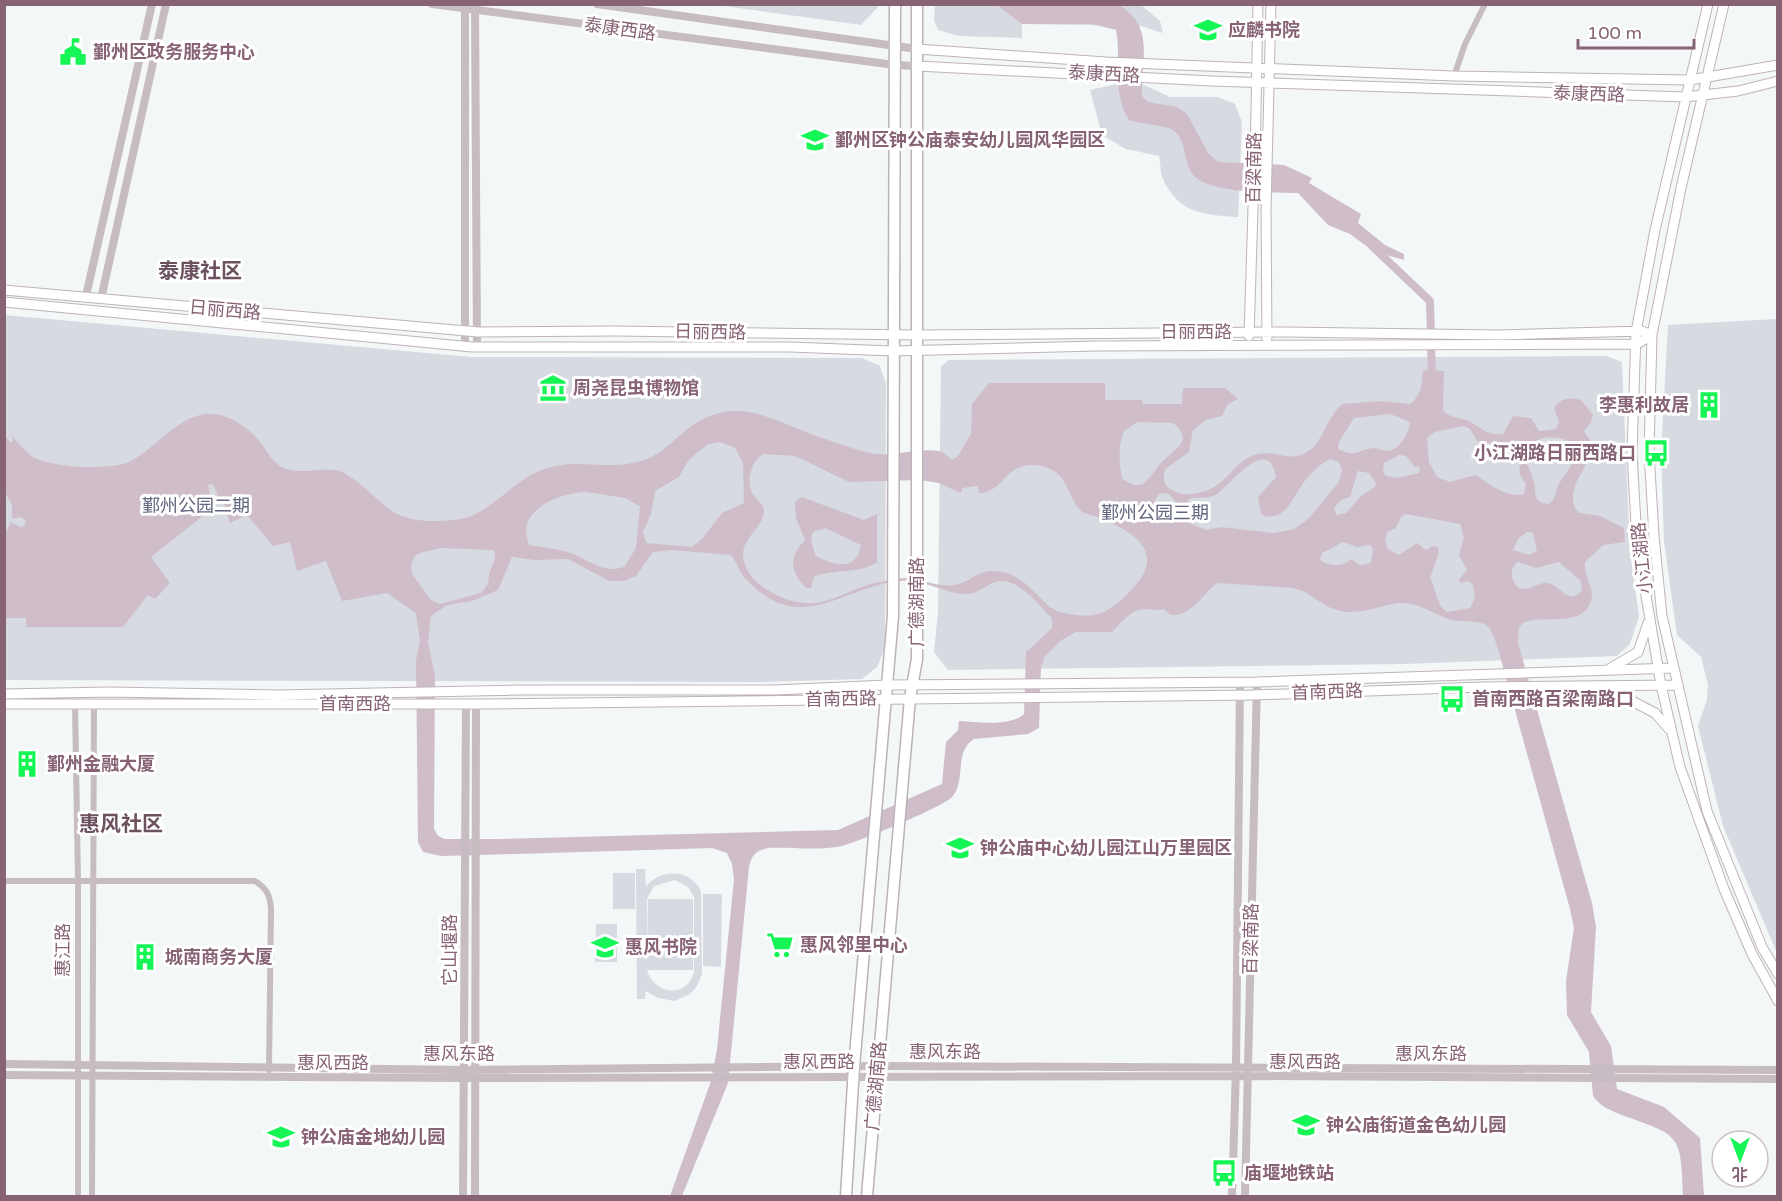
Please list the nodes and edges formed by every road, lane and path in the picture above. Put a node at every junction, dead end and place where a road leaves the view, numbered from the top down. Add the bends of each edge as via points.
1 (152, 4) edge
2 (166, 4) edge
3 (432, 4) edge
4 (597, 4) edge
5 (895, 4) edge
6 (917, 4) edge
7 (1258, 4) edge
8 (1271, 4) edge
9 (1485, 4) edge
10 (1708, 4) edge
11 (1724, 4) edge
12 (465, 7) edge
13 (475, 7) edge
14 (895, 47) junction
15 (917, 49) junction
16 (895, 65) junction
17 (1778, 65) edge
18 (917, 66) junction
19 (1257, 68) junction
20 (1270, 69) junction
21 (1454, 76) junction
22 (1705, 78) junction
23 (1690, 80) junction
24 (1778, 81) edge
25 (1256, 82) junction
26 (1269, 82) junction
27 (1701, 96) junction
28 (1685, 98) junction
29 (4, 290) edge
30 (86, 296) junction
31 (101, 299) junction
32 (4, 302) edge
33 (466, 332) junction
34 (1249, 332) junction
35 (1266, 332) junction
36 (1636, 332) junction
37 (478, 333) junction
38 (893, 334) junction
39 (918, 335) junction
40 (1652, 335) junction
41 (1637, 344) junction
42 (1249, 345) junction
43 (1267, 345) junction
44 (465, 346) junction
45 (477, 347) junction
46 (893, 351) junction
47 (918, 351) junction
48 (1649, 621) junction
49 (1673, 668) junction
50 (1658, 669) junction
51 (1605, 671) junction
52 (1240, 682) junction
53 (1257, 682) junction
54 (887, 685) junction
55 (912, 685) junction
56 (1661, 685) junction
57 (1677, 685) junction
58 (1602, 686) junction
59 (4, 694) edge
60 (1240, 695) junction
61 (1257, 695) junction
62 (886, 698) junction
63 (910, 698) junction
64 (75, 703) junction
65 (4, 704) edge
66 (94, 704) junction
67 (471, 704) junction
68 (1671, 732) junction
69 (4, 880) edge
70 (78, 881) junction
71 (93, 881) junction
72 (1778, 974) edge
73 (1778, 1001) edge
74 (4, 1064) edge
75 (78, 1064) junction
76 (93, 1064) junction
77 (269, 1068) junction
78 (1778, 1070) edge
79 (854, 1072) junction
80 (876, 1072) junction
81 (1236, 1073) junction
82 (1248, 1073) junction
83 (464, 1074) junction
84 (476, 1074) junction
85 (4, 1075) edge
86 (78, 1075) junction
87 (93, 1076) junction
88 (269, 1077) junction
89 (1778, 1079) edge
90 (78, 1197) edge
91 (92, 1197) edge
92 (463, 1197) edge
93 (475, 1197) edge
94 (846, 1197) edge
95 (867, 1197) edge
96 (1232, 1197) edge
97 (1245, 1197) edge

1 - 30 street
2 - 31 street
3 - 12 street, 泰康西路
4 - 14 street, 泰康西路
5 - 14 main road, 广德湖南路
6 - 15 main road, 广德湖南路
7 - 19 main road, 百梁南路
8 - 20 main road, 百梁南路
9 - 21 street
10 - 23 main road, 小江湖路
11 - 22 main road, 小江湖路
12 - 13 street, 泰康西路
12 - 33 street
13 - 16 street, 泰康西路
13 - 37 street
14 - 15 street, 泰康西路
14 - 16 main road, 广德湖南路
15 - 18 main road, 广德湖南路
15 - 19 main road, 泰康西路
16 - 18 street, 泰康西路
16 - 38 main road, 广德湖南路
17 - 22 main road, 泰康西路
18 - 25 main road, 泰康西路
18 - 39 main road, 广德湖南路
19 - 20 main road, 泰康西路
19 - 25 main road, 百梁南路
20 - 21 main road, 泰康西路
20 - 26 main road, 百梁南路
21 - 23 main road, 泰康西路
22 - 23 main road, 泰康西路
22 - 27 main road, 小江湖路
23 - 28 main road, 小江湖路
24 - 27 main road, 泰康西路
25 - 26 main road, 泰康西路
25 - 34 main road, 百梁南路, bridge
26 - 28 main road, 泰康西路
26 - 35 main road, 百梁南路
27 - 28 main road, 泰康西路
27 - 40 main road, 小江湖路
28 - 36 main road, 小江湖路
29 - 30 main road, 日丽西路
30 - 31 main road, 日丽西路
31 - 33 main road, 日丽西路
32 - 44 main road, 日丽西路
33 - 37 main road, 日丽西路
33 - 44 street
34 - 35 main road, 日丽西路
34 - 39 main road, 日丽西路
34 - 42 main road, 百梁南路
35 - 36 main road, 日丽西路
35 - 43 main road, 百梁南路
36 - 40 main road, 日丽西路
36 - 41 main road, 小江湖路
37 - 38 main road, 日丽西路
37 - 45 street
38 - 39 main road, 日丽西路
38 - 46 main road, 广德湖南路
39 - 47 main road, 广德湖南路
40 - 41 main road
40 - 49 main road, 小江湖路 via 1649,452 1654,536 1662,616
41 - 43 main road, 日丽西路
41 - 48 main road, 小江湖路 via 1632,453 1637,542
42 - 43 main road, 日丽西路
42 - 47 main road, 日丽西路
44 - 45 main road, 日丽西路
45 - 46 main road, 日丽西路 via 790,347
46 - 47 main road, 日丽西路
46 - 54 main road, 广德湖南路 via 892,615
47 - 55 main road, 广德湖南路 via 917,659
48 - 50 main road, 小江湖路
48 - 51 main road via 1638,652
49 - 50 main road, 首南西路
49 - 57 main road, 小江湖路
50 - 51 main road, 首南西路
50 - 56 main road, 小江湖路
51 - 53 main road, 首南西路
52 - 53 main road, 首南西路
52 - 55 main road, 首南西路
52 - 60 street, 百梁南路
53 - 61 street, 百梁南路
54 - 55 main road, 首南西路
54 - 59 main road, 首南西路 via 775,690
54 - 62 main road, 广德湖南路
55 - 63 main road, 广德湖南路
56 - 57 main road, 首南西路
56 - 58 main road, 首南西路
56 - 68 main road, 小江湖路
57 - 72 main road, 小江湖路 via 1707,811 1762,947
58 - 61 main road, 首南西路
58 - 68 main road via 1655,713
60 - 61 main road, 首南西路
60 - 63 main road, 首南西路
60 - 81 street, 百梁南路
61 - 82 street, 百梁南路
62 - 63 main road, 首南西路
62 - 67 main road, 首南西路
62 - 79 main road, 广德湖南路
63 - 80 main road, 广德湖南路
64 - 65 main road, 首南西路
64 - 66 main road, 首南西路
64 - 70 street, 惠江路
66 - 67 main road, 首南西路
66 - 71 street, 惠江路
67 - 83 street, 它山堰路
67 - 84 street, 它山堰路
68 - 73 main road, 小江湖路 via 1724,888 1752,954
69 - 70 street
70 - 71 street
70 - 75 street, 惠江路
71 - 76 street, 惠江路
71 - 77 street via 255,881 268,891
74 - 75 street, 惠风东路
75 - 76 street, 惠风东路
75 - 86 street, 惠江路
76 - 77 street, 惠风东路
76 - 87 street, 惠江路
77 - 83 street, 惠风东路
77 - 88 street
78 - 82 street, 惠风东路
79 - 80 street, 惠风西路
79 - 84 street, 惠风西路 via 730,1077
79 - 84 street, 惠风东路 via 709,1067
79 - 94 main road, 广德湖南路
80 - 81 street, 惠风西路
80 - 95 main road, 广德湖南路
81 - 82 street, 惠风东路
81 - 96 street, 百梁南路
82 - 89 street, 惠风西路
82 - 97 street, 百梁南路
83 - 84 street, 惠风东路
83 - 88 street, 惠风西路
83 - 92 street, 它山堰路
84 - 93 street, 它山堰路
85 - 86 street, 惠风西路
86 - 87 street, 惠风西路
86 - 90 street, 惠江路
87 - 88 street, 惠风西路
87 - 91 street, 惠江路

